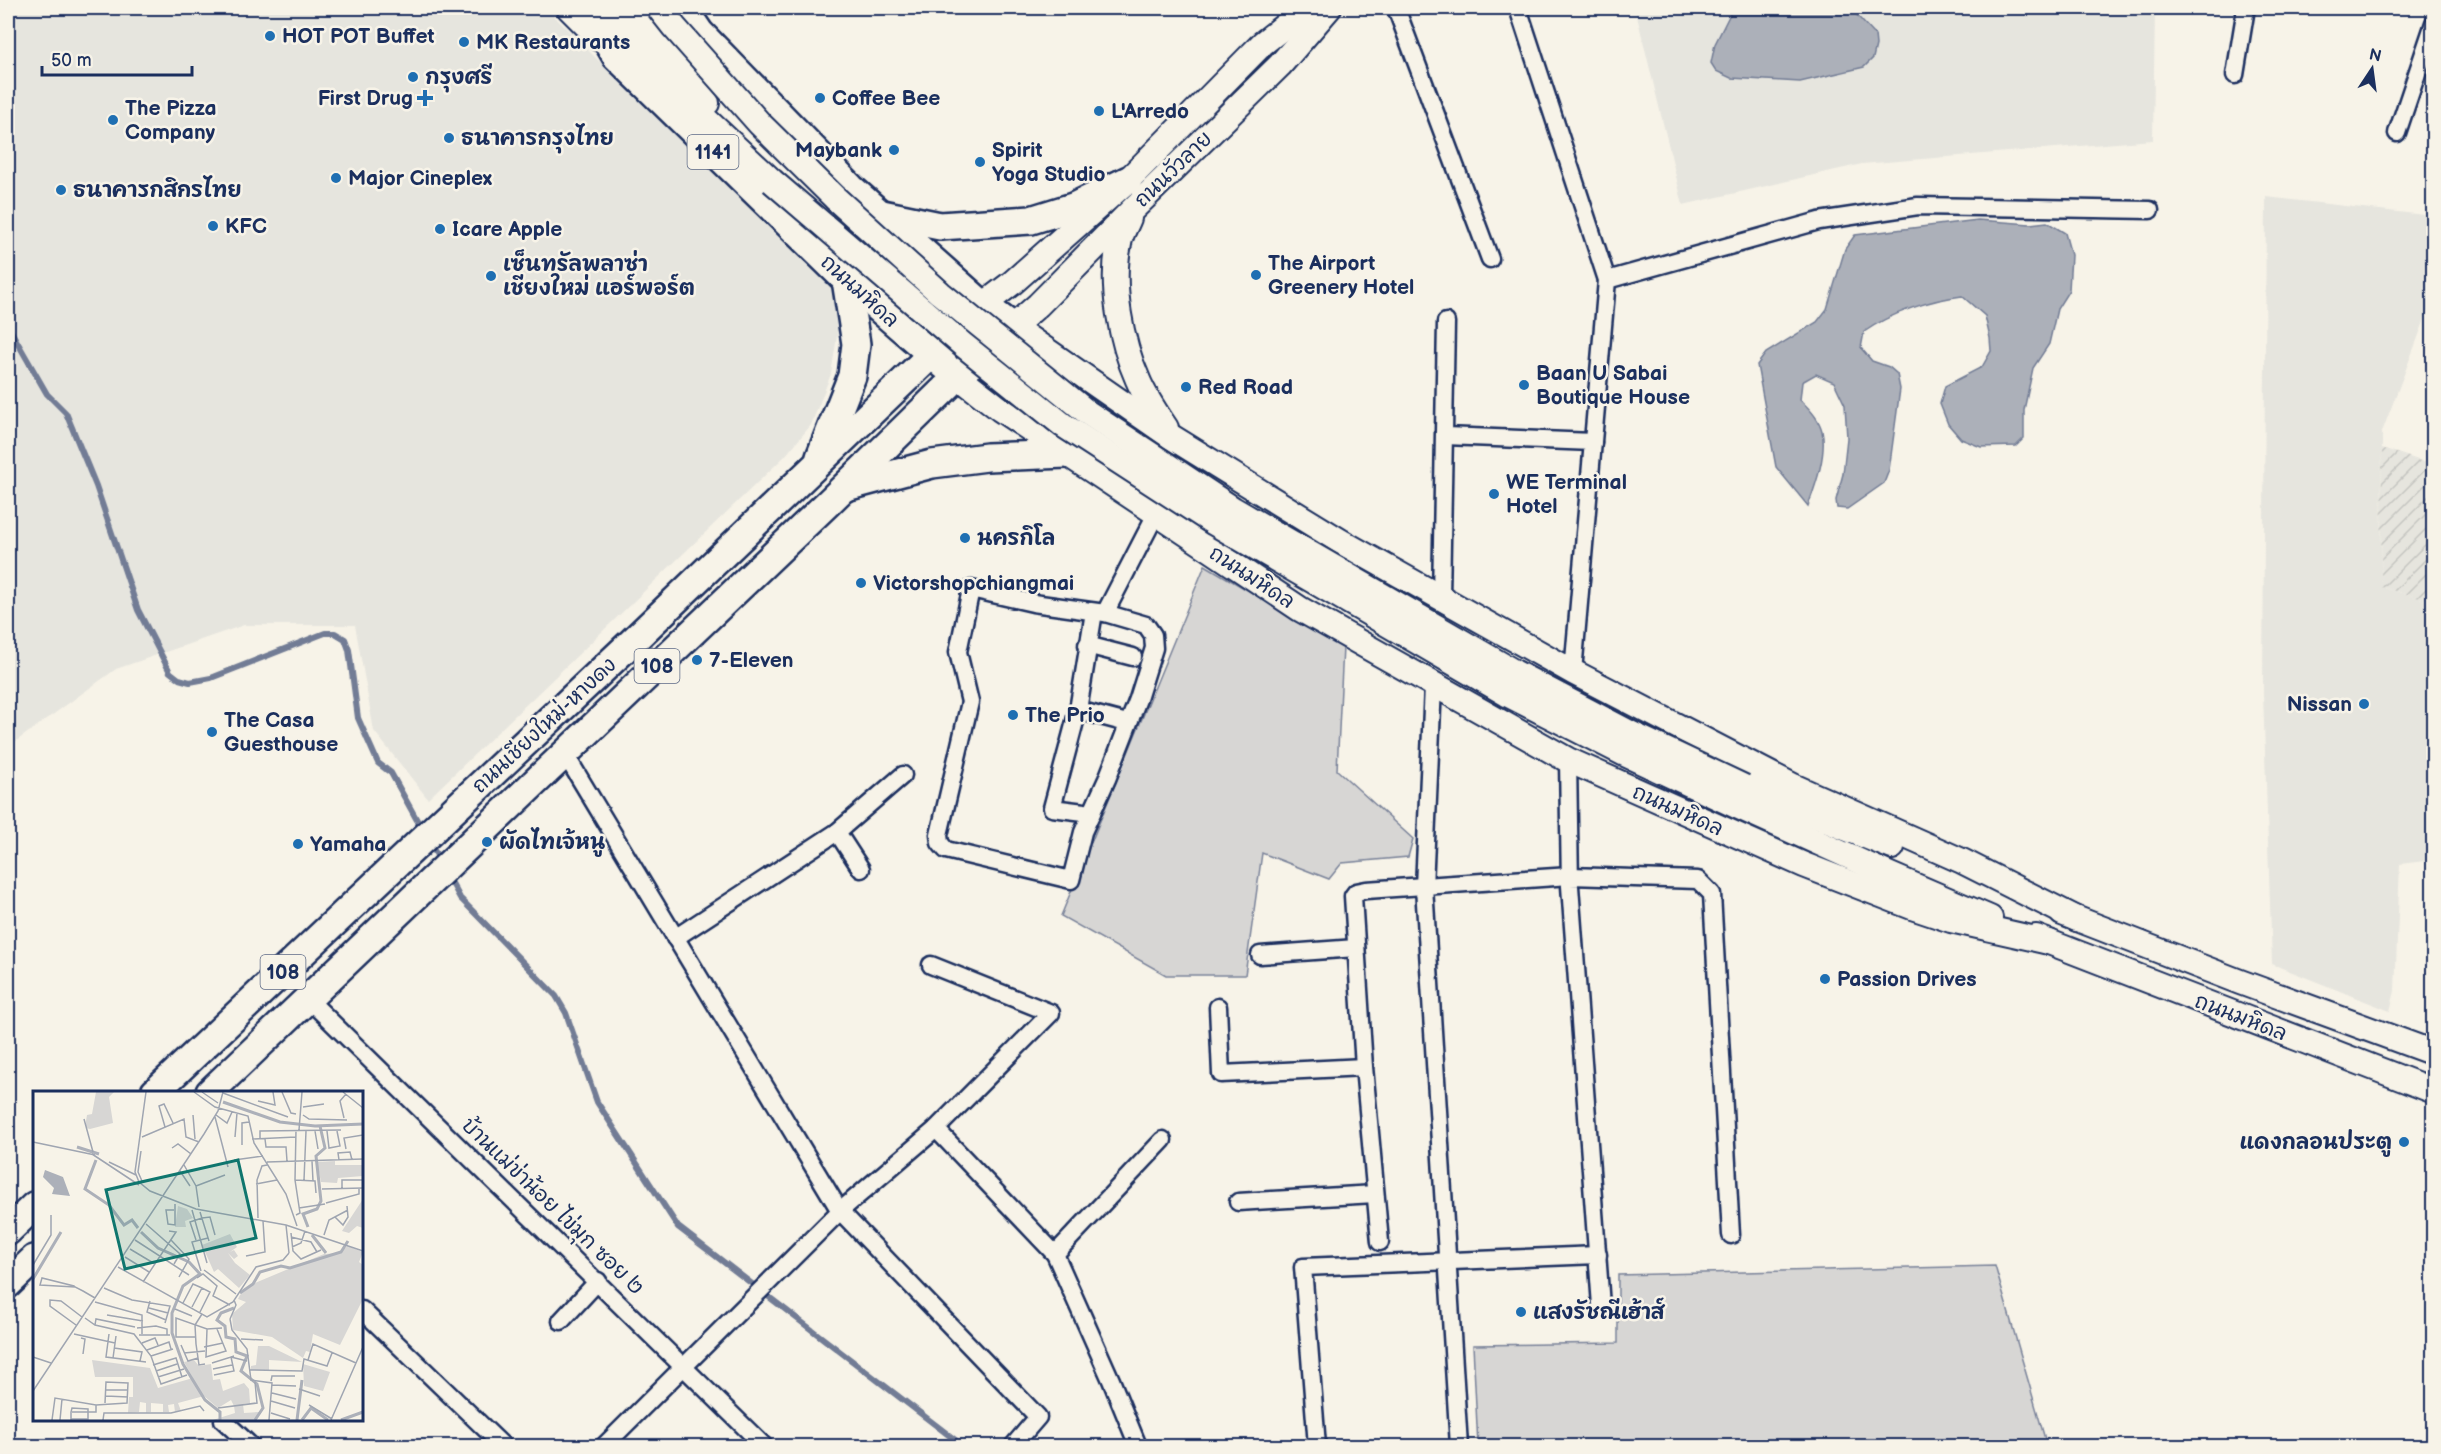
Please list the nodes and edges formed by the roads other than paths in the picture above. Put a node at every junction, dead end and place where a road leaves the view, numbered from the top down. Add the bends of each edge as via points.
1 (569, 8) edge
2 (588, 8) edge
3 (596, 8) edge
4 (627, 8) edge
5 (660, 8) edge
6 (683, 8) edge
7 (1307, 8) edge
8 (1329, 8) edge
9 (1396, 8) edge
10 (1518, 8) edge
11 (2246, 8) edge
12 (2433, 23) edge
13 (616, 56) junction
14 (2235, 75) dead end
15 (2397, 133) dead end
16 (1128, 180) junction
17 (772, 181) junction
18 (1134, 208) junction
19 (2150, 210) dead end
20 (880, 214) junction
21 (1490, 259) dead end
22 (846, 280) junction
23 (1607, 280) junction
24 (983, 305) junction
25 (1446, 322) dead end
26 (1013, 327) junction
27 (932, 355) junction
28 (958, 376) junction
29 (1170, 436) junction
30 (1445, 436) junction
31 (1593, 442) junction
32 (1067, 454) junction
33 (816, 466) junction
34 (845, 487) junction
35 (1288, 509) junction
36 (1156, 514) junction
37 (1246, 575) junction
38 (1441, 598) junction
39 (1100, 612) junction
40 (1087, 645) junction
41 (1133, 657) dead end
42 (1572, 672) junction
43 (1433, 686) junction
44 (1078, 710) junction
45 (1127, 723) junction
46 (565, 754) junction
47 (1568, 760) junction
48 (903, 775) dead end
49 (1740, 796) junction
50 (1092, 813) junction
51 (837, 832) junction
52 (861, 869) dead end
53 (1570, 876) junction
54 (1424, 886) junction
55 (2077, 919) junction
56 (675, 938) junction
57 (2049, 942) junction
58 (1356, 948) junction
59 (1260, 955) dead end
60 (931, 965) dead end
61 (308, 999) junction
62 (1218, 1007) dead end
63 (2433, 1053) edge
64 (1364, 1067) junction
65 (156, 1091) edge
66 (211, 1091) edge
67 (2433, 1091) edge
68 (936, 1130) junction
69 (1162, 1140) dead end
70 (1375, 1194) junction
71 (1238, 1202) dead end
72 (33, 1207) edge
73 (840, 1211) junction
74 (8, 1231) edge
75 (1731, 1235) dead end
76 (1380, 1242) dead end
77 (1055, 1254) junction
78 (1598, 1255) junction
79 (33, 1260) edge
80 (1449, 1260) junction
81 (598, 1281) junction
82 (8, 1284) edge
83 (1601, 1306) dead end
84 (363, 1311) edge
85 (561, 1321) dead end
86 (686, 1367) junction
87 (225, 1421) edge
88 (251, 1446) edge
89 (503, 1446) edge
90 (604, 1446) edge
91 (764, 1446) edge
92 (1013, 1446) edge
93 (1138, 1446) edge
94 (1317, 1446) edge
95 (1459, 1446) edge

1 - 13 main road, 1141
2 - 13 main road, ถนนมหิดล / 1141
3 - 17 main road, 1141 via 641,59
4 - 17 main road, ถนนมหิดล / 1141
5 - 49 main road, ถนนมหิดล / 1141, bridge via 760,124 835,198 940,293 1088,413 1233,509 1514,672
6 - 20 main road, ถนนมหิดล / 1141 via 700,33
7 - 16 main road, ถนนวัวลาย / 108 via 1263,43
8 - 18 main road, ถนนวัวลาย / 108 via 1280,65
9 - 21 street
10 - 23 street
11 - 14 street
12 - 15 street
13 - 22 main road, ถนนมหิดล / 1141
16 - 20 main road via 1073,207 1031,220 940,226
16 - 24 main road, ถนนวัวลาย / 108
17 - 49 main road, ถนนมหิดล / 1141, bridge via 962,344 1054,417 1214,524 1507,694 1623,753
18 - 26 main road, ถนนวัวลาย / 108
18 - 29 main road via 1119,242 1119,313 1127,353 1139,383
19 - 23 street via 1918,206 1819,221
20 - 24 main road, ถนนมหิดล / 1141
22 - 27 main road, ถนนมหิดล / 1141
22 - 33 main road via 856,344 852,376
23 - 31 street
24 - 26 main road, ถนนมหิดล / 1141
24 - 27 main road, 108
25 - 30 street
26 - 28 main road, 108
26 - 29 main road, ถนนมหิดล / 1141
27 - 28 main road, ถนนมหิดล / 1141
27 - 33 main road, ถนนเชียงใหม่-หางดง / 108
28 - 32 main road, ถนนมหิดล / 1141
28 - 34 main road, ถนนเชียงใหม่-หางดง / 108
29 - 35 main road, ถนนมหิดล / 1141
30 - 31 street
30 - 38 street
31 - 42 street
32 - 34 main road via 932,464
32 - 36 main road, ถนนมหิดล / 1141
33 - 65 main road, ถนนเชียงใหม่-หางดง / 108
34 - 46 main road, ถนนเชียงใหม่-หางดง / 108
35 - 37 main road via 1256,510 1238,526 1233,538 1234,552
35 - 38 main road, ถนนมหิดล / 1141
36 - 37 main road, ถนนมหิดล / 1141
36 - 39 street
37 - 43 main road, ถนนมหิดล / 1141
38 - 42 main road, ถนนมหิดล / 1141
39 - 40 street
39 - 45 street via 1146,625 1153,635 1154,648
39 - 50 street via 971,589 958,652 970,702 940,843 946,849 1071,880
40 - 41 street
40 - 44 street
42 - 55 main road, ถนนมหิดล / 1141 via 1793,786 1962,861
43 - 47 main road, ถนนมหิดล / 1141
43 - 54 street
44 - 45 street
44 - 50 street via 1052,808
45 - 50 street
46 - 56 street
46 - 61 main road, ถนนเชียงใหม่-หางดง / 108
47 - 53 street
47 - 57 main road, ถนนมหิดล / 1141 via 1793,861 1901,903 1951,920
48 - 51 street
49 - 55 main road, ถนนมหิดล / 1141
49 - 57 main road, ถนนมหิดล / 1141 via 1890,875
51 - 52 street
51 - 56 street
53 - 54 street
53 - 75 street via 1698,880 1712,894
53 - 78 street
54 - 58 street via 1356,892 1352,900
54 - 80 street
55 - 63 main road, ถนนมหิดล / 1141
56 - 73 street
57 - 67 main road, ถนนมหิดล / 1141
58 - 59 street
58 - 64 street
60 - 68 street via 1051,1013
61 - 66 main road, ถนนเชียงใหม่-หางดง / 108
61 - 81 street, บ้านแม่ข่าน้อย ไข่มุก ซอย ๒
62 - 64 street via 1221,1074
64 - 70 street
68 - 73 street
68 - 77 street
69 - 77 street
70 - 71 street
70 - 76 street
72 - 74 main road
73 - 86 street
73 - 92 street via 1038,1417
77 - 93 street
78 - 80 street
78 - 83 street
79 - 82 main road
80 - 94 street via 1303,1267
80 - 95 street
81 - 85 street
81 - 86 street, บ้านแม่ข่าน้อย ไข่มุก ซอย ๒
84 - 89 street
86 - 90 street
86 - 91 street, บ้านแม่ข่าน้อย ไข่มุก ซอย ๒
87 - 88 street

